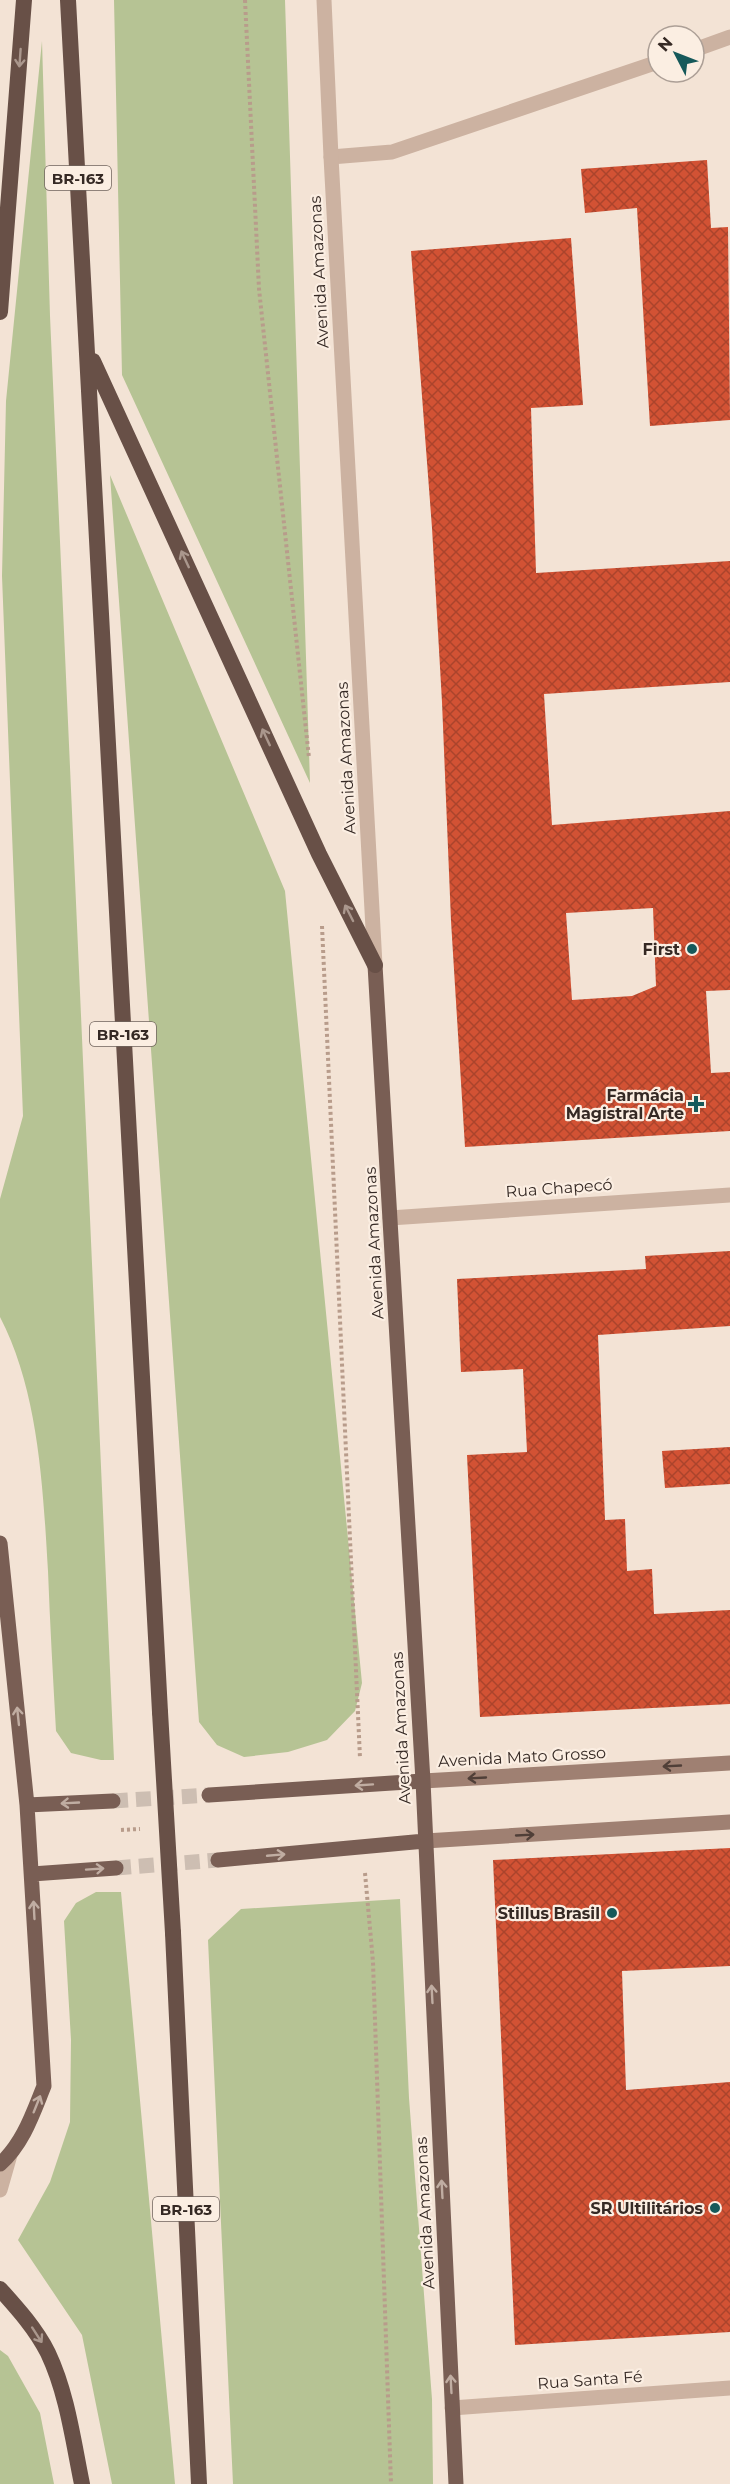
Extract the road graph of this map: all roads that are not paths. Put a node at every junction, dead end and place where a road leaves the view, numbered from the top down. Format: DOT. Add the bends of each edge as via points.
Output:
graph roads {
  1 [pos="24,0"];
  2 [pos="68,0"];
  3 [pos="324,0"];
  4 [pos="730,38"];
  5 [pos="706,46"];
  6 [pos="646,66"];
  7 [pos="331,158"];
  8 [pos="0,312"];
  9 [pos="90,355"];
  10 [pos="375,965"];
  11 [pos="730,1195"];
  12 [pos="390,1218"];
  13 [pos="0,1542"];
  14 [pos="730,1763"];
  15 [pos="423,1781"];
  16 [pos="209,1795"];
  17 [pos="113,1801"];
  18 [pos="27,1805"];
  19 [pos="730,1822"];
  20 [pos="425,1841"];
  21 [pos="218,1860"];
  22 [pos="116,1868"];
  23 [pos="32,1874"];
  24 [pos="5,2160"];
  25 [pos="0,2190"];
  26 [pos="0,2289"];
  27 [pos="730,2388"];
  28 [pos="452,2408"];
  29 [pos="82,2484"];
  30 [pos="200,2484"];
  31 [pos="456,2484"];
  1 -- 8 [label="highway, one-way"];
  2 -- 9 [label="highway, BR-163"];
  3 -- 7 [label="street, Avenida Amazonas"];
  4 -- 5 [label="street"];
  6 -- 7 [label="street" via="392,152"];
  7 -- 10 [label="street, Avenida Amazonas"];
  10 -- 9 [label="highway, one-way" via="319,854"];
  9 -- 30 [label="highway, BR-163, bridge"];
  10 -- 12 [label="main road, Avenida Amazonas"];
  11 -- 12 [label="street, Rua Chapecó"];
  12 -- 15 [label="main road, Avenida Amazonas"];
  18 -- 13 [label="main road, one-way"];
  14 -- 15 [label="main road, Avenida Mato Grosso, one-way"];
  15 -- 16 [label="main road, Avenida Mato Grosso, one-way"];
  15 -- 20 [label="main road, Avenida Amazonas"];
  17 -- 18 [label="main road, one-way"];
  18 -- 23 [label="main road"];
  20 -- 19 [label="main road, one-way"];
  21 -- 20 [label="main road, one-way"];
  28 -- 20 [label="main road, Avenida Amazonas, one-way"];
  23 -- 22 [label="main road, one-way"];
  24 -- 23 [label="main road, one-way" via="29,2123 44,2086"];
  24 -- 25 [label="street"];
  26 -- 29 [label="highway, one-way" via="48,2353 63,2392"];
  27 -- 28 [label="street, Rua Santa Fé"];
  28 -- 31 [label="main road, Avenida Amazonas"];
}
